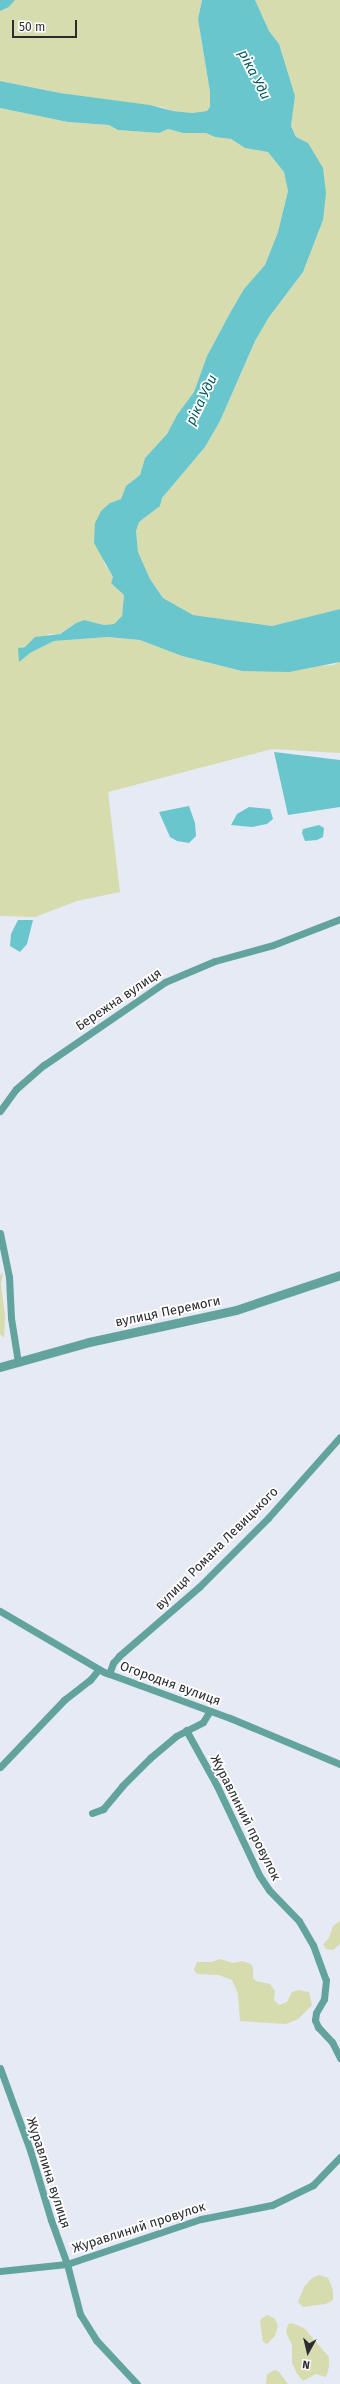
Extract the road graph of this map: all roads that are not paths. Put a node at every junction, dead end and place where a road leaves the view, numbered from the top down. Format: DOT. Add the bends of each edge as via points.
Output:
graph roads {
  1 [pos="340,919"];
  2 [pos="0,1111"];
  3 [pos="0,1233"];
  4 [pos="340,1275"];
  5 [pos="18,1362"];
  6 [pos="0,1367"];
  7 [pos="340,1438"];
  8 [pos="0,1611"];
  9 [pos="99,1669"];
  10 [pos="109,1674"];
  11 [pos="210,1711"];
  12 [pos="186,1730"];
  13 [pos="340,1764"];
  14 [pos="0,1767"];
  15 [pos="92,1813"];
  16 [pos="340,2058"];
  17 [pos="0,2068"];
  18 [pos="340,2157"];
  19 [pos="67,2264"];
  20 [pos="0,2271"];
  21 [pos="137,2384"];
  1 -- 2 [label="street, Бережна вулиця" via="273,945 215,961 165,982 44,1065 16,1089"];
  3 -- 5 [label="street" via="9,1277 11,1318"];
  4 -- 5 [label="street, вулиця Перемоги" via="236,1310 89,1342"];
  5 -- 6 [label="street, вулиця Перемоги"];
  7 -- 10 [label="street, вулиця Романа Левицького" via="268,1518 200,1587 119,1656"];
  8 -- 9 [label="street, Огородня вулиця"];
  9 -- 10 [label="street, Огородня вулиця"];
  9 -- 14 [label="street" via="90,1680 64,1700"];
  10 -- 11 [label="street, Огородня вулиця"];
  11 -- 12 [label="street" via="203,1722"];
  11 -- 13 [label="street, Огородня вулиця"];
  12 -- 15 [label="street" via="134,1774 103,1809"];
  12 -- 16 [label="street, Журавлиний провулок" via="217,1786 259,1875 269,1890 298,1921 313,1945 326,1980 324,1999 315,2020 332,2042"];
  17 -- 19 [label="street, Журавлина вулиця"];
  18 -- 19 [label="street, Журавлиний провулок" via="313,2185 272,2205 201,2219"];
  19 -- 20 [label="street, Журавлиний провулок"];
  19 -- 21 [label="street, Журавлина вулиця" via="72,2289 86,2325 110,2356"];
}
